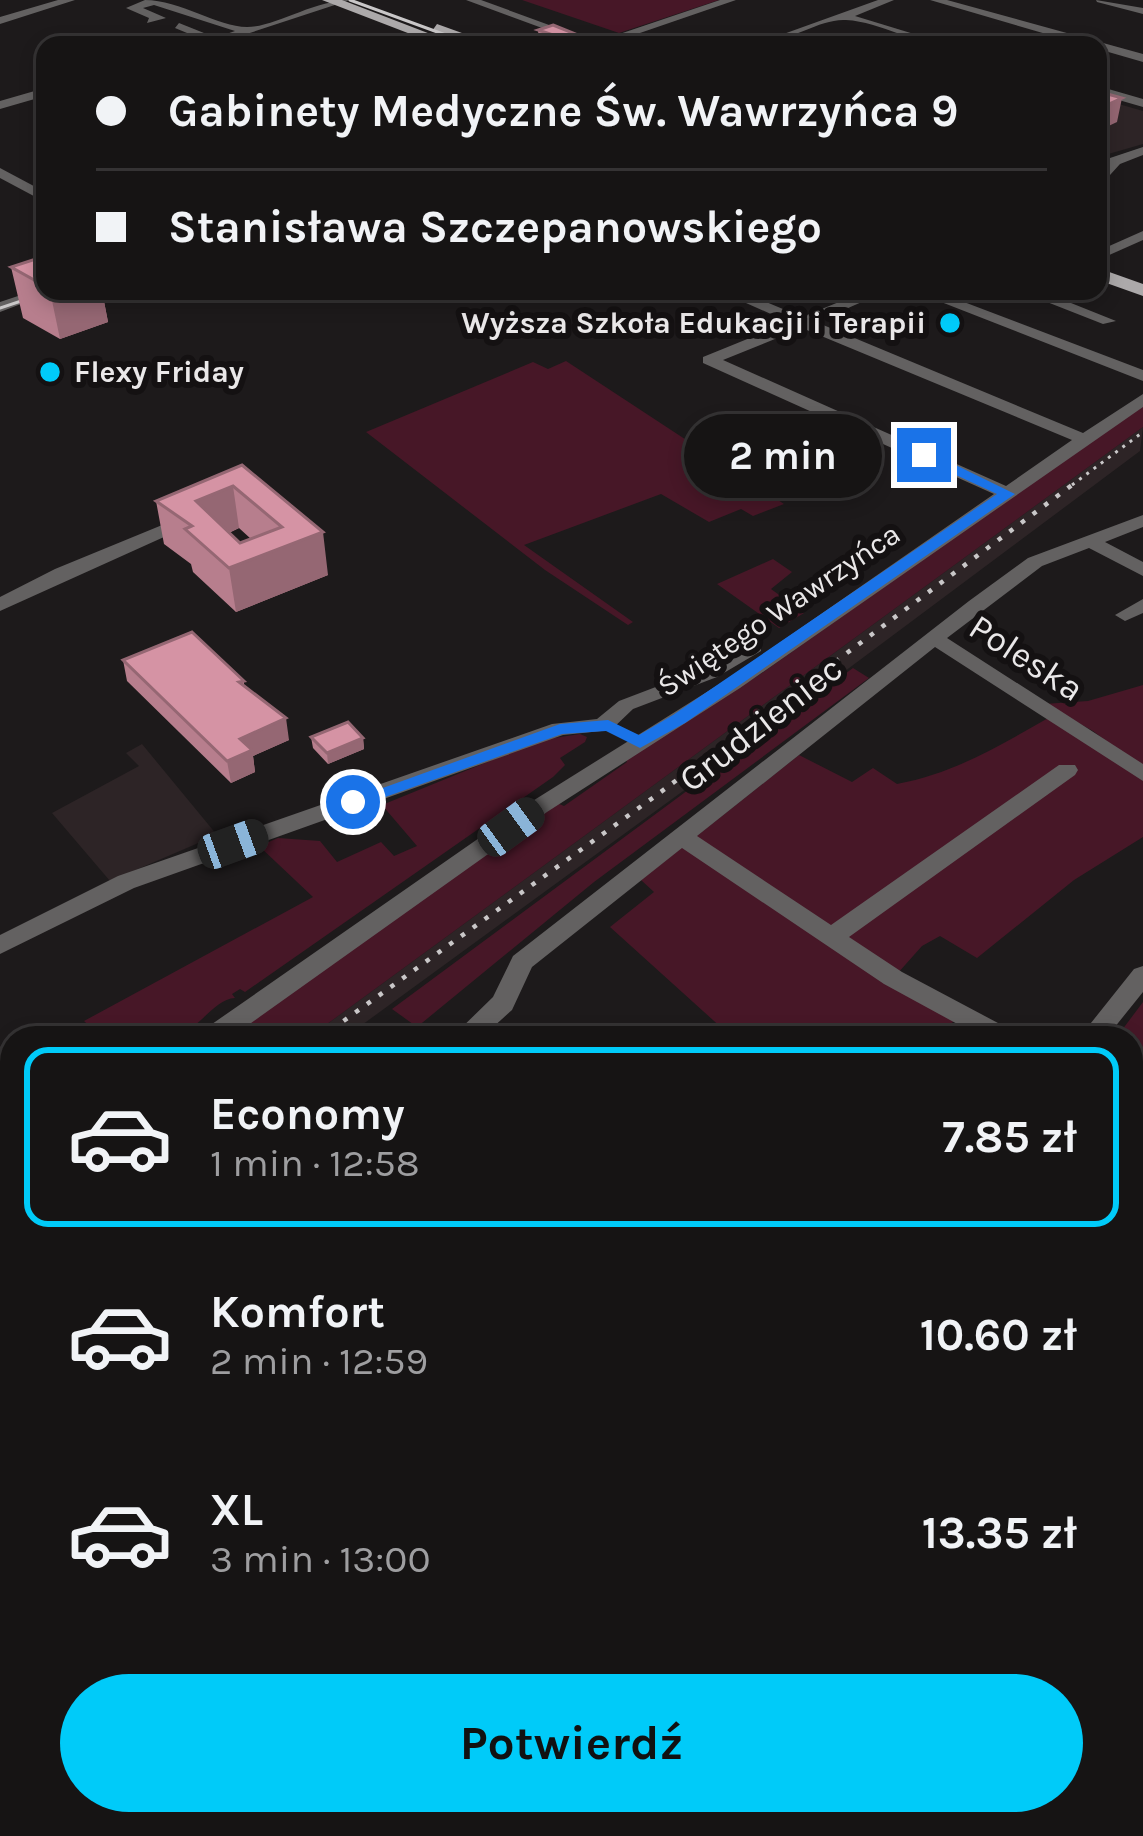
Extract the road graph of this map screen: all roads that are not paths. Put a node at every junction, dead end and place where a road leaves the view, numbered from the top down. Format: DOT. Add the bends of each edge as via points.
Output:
graph roads {
  1 [pos="70,0"];
  2 [pos="364,0"];
  3 [pos="471,0"];
  4 [pos="731,0"];
  5 [pos="934,0"];
  6 [pos="1101,0"];
  7 [pos="152,1"];
  8 [pos="337,1"];
  9 [pos="894,1"];
  10 [pos="1143,11"];
  11 [pos="848,17"];
  12 [pos="0,21"];
  13 [pos="245,31"];
  14 [pos="185,36"];
  15 [pos="229,36"];
  16 [pos="428,36"];
  17 [pos="458,36"];
  18 [pos="569,36"];
  19 [pos="621,36"];
  20 [pos="788,36"];
  21 [pos="800,36"];
  22 [pos="903,36"];
  23 [pos="1064,36"];
  24 [pos="1107,48"];
  25 [pos="1143,58"];
  26 [pos="1107,93"];
  27 [pos="36,95"];
  28 [pos="1143,103"];
  29 [pos="0,105"];
  30 [pos="1143,151"];
  31 [pos="1107,170"];
  32 [pos="0,172"];
  33 [pos="36,193"];
  34 [pos="1143,235"];
  35 [pos="1107,255"];
  36 [pos="1107,264"];
  37 [pos="1107,277"];
  38 [pos="1143,280"];
  39 [pos="1143,290"];
  40 [pos="36,296"];
  41 [pos="748,300"];
  42 [pos="856,300"];
  43 [pos="945,300"];
  44 [pos="1051,300"];
  45 [pos="0,307"];
  46 [pos="1108,321"];
  47 [pos="801,322"];
  48 [pos="1143,376"];
  49 [pos="1139,399"];
  50 [pos="1084,440"];
  51 [pos="1007,494"];
  52 [pos="218,507"];
  53 [pos="1143,520"];
  54 [pos="1090,542"];
  55 [pos="1143,570"];
  56 [pos="0,605"];
  57 [pos="934,638"];
  58 [pos="754,647"];
  59 [pos="603,725"];
  60 [pos="640,742"];
  61 [pos="1066,770"];
  62 [pos="1143,775"];
  63 [pos="679,835"];
  64 [pos="830,938"];
  65 [pos="0,945"];
  66 [pos="1143,975"];
  67 [pos="228,1026"];
  68 [pos="477,1026"];
  69 [pos="983,1026"];
  70 [pos="1102,1026"];
  1 -- 12 [label="street"];
  2 -- 17 [label="main road"];
  3 -- 18 [label="street"];
  4 -- 19 [label="street"];
  5 -- 23 [label="street"];
  6 -- 10 [label="street"];
  7 -- 13 [label="street"];
  7 -- 14 [label="street" via="126,7 198,32"];
  8 -- 13 [label="street"];
  8 -- 16 [label="main road"];
  9 -- 11 [label="street"];
  11 -- 20 [label="street"];
  11 -- 21 [label="street"];
  11 -- 22 [label="street"];
  13 -- 15 [label="street"];
  24 -- 25 [label="street"];
  26 -- 28 [label="street"];
  27 -- 29 [label="street"];
  30 -- 31 [label="street"];
  32 -- 33 [label="street"];
  34 -- 35 [label="street"];
  36 -- 38 [label="main road"];
  37 -- 39 [label="main road"];
  40 -- 45 [label="street"];
  41 -- 47 [label="street"];
  42 -- 47 [label="street"];
  43 -- 48 [label="street"];
  44 -- 46 [label="street"];
  47 -- 50 [label="street"];
  47 -- 51 [label="street" via="709,360"];
  49 -- 50 [label="street, Świętego Wawrzyńca"];
  50 -- 51 [label="street, Świętego Wawrzyńca"];
  51 -- 60 [label="street, Świętego Wawrzyńca"];
  52 -- 56 [label="street"];
  53 -- 54 [label="street, Grudzieniec"];
  54 -- 55 [label="street"];
  54 -- 57 [label="street, Grudzieniec" via="1035,562"];
  57 -- 62 [label="street, Poleska"];
  57 -- 63 [label="street, Grudzieniec"];
  58 -- 59 [label="street, Świętego Wawrzyńca" via="626,704"];
  59 -- 60 [label="street, Świętego Wawrzyńca"];
  59 -- 65 [label="street, Świętego Wawrzyńca" via="560,729 126,882"];
  60 -- 67 [label="street, Świętego Wawrzyńca"];
  61 -- 64 [label="street"];
  63 -- 64 [label="street"];
  63 -- 68 [label="street, Grudzieniec" via="522,962 503,1003"];
  64 -- 69 [label="street"];
  66 -- 70 [label="street"];
}
